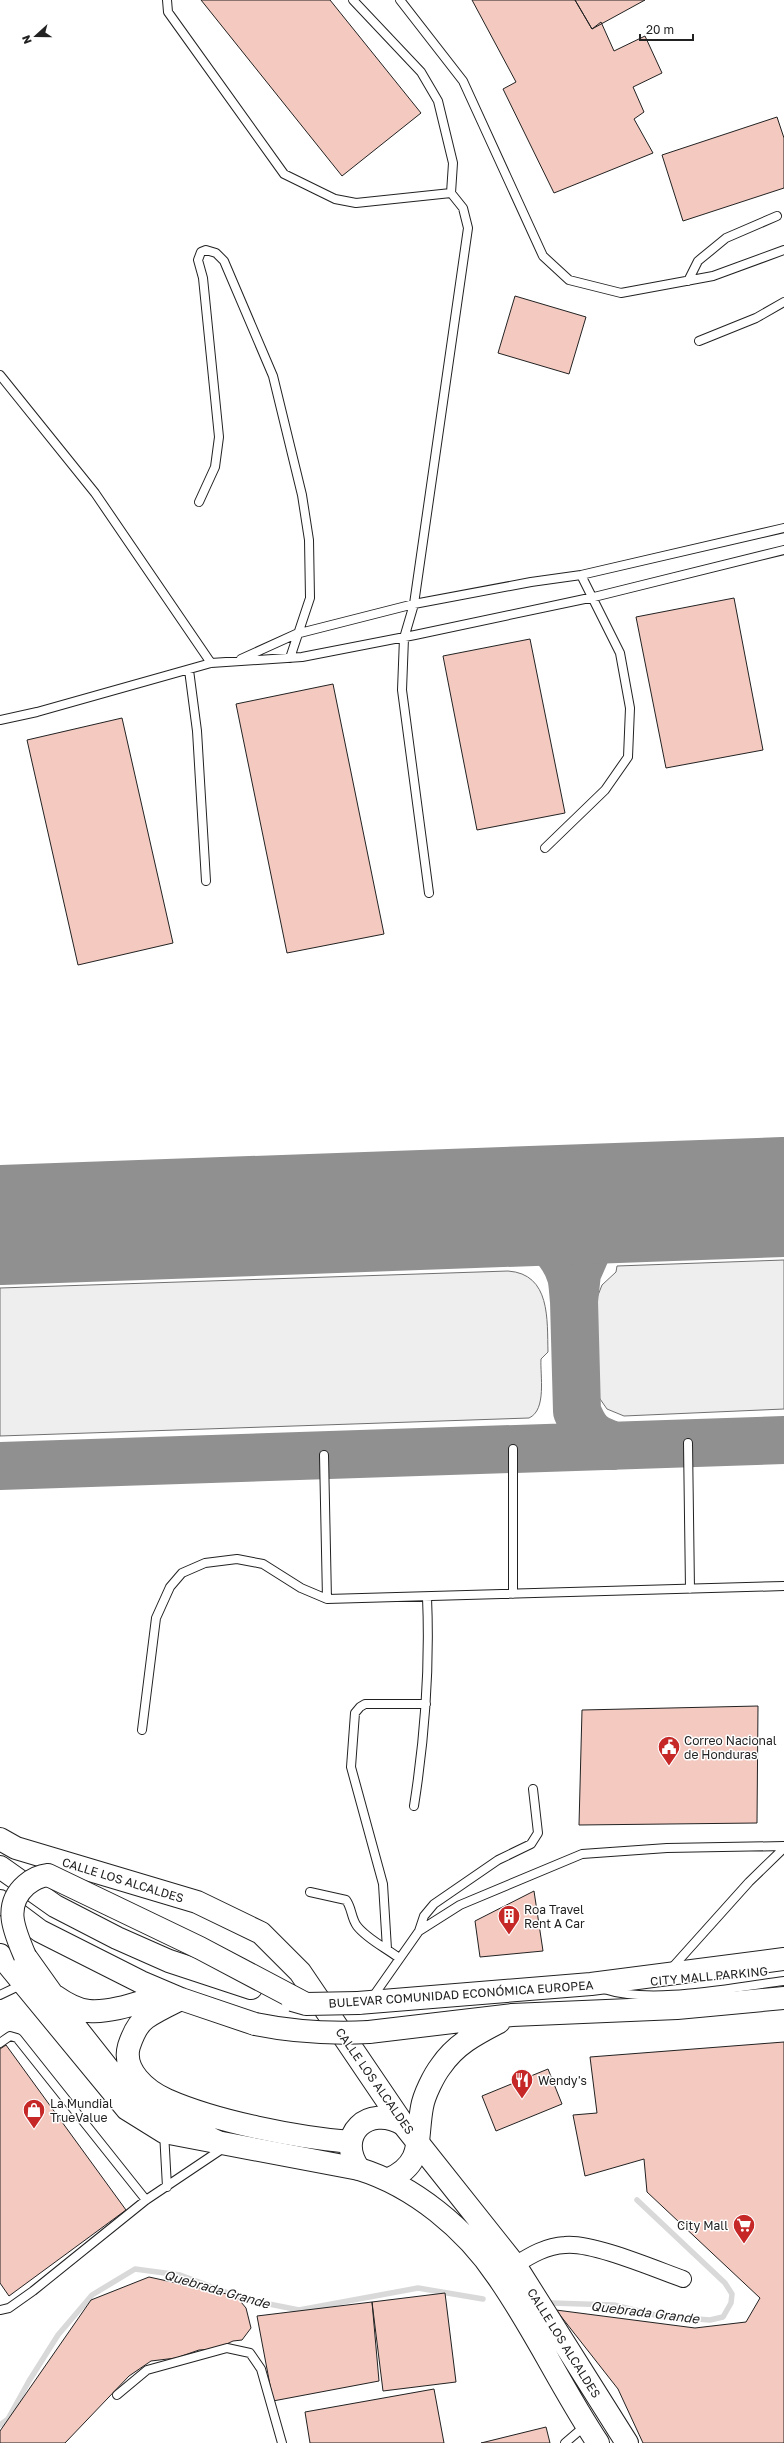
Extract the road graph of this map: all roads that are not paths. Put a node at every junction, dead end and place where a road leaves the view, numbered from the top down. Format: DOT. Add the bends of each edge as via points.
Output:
graph roads {
  1 [pos="167,0"];
  2 [pos="353,0"];
  3 [pos="400,0"];
  4 [pos="451,193"];
  5 [pos="777,216"];
  6 [pos="784,250"];
  7 [pos="688,281"];
  8 [pos="784,302"];
  9 [pos="699,341"];
  10 [pos="0,375"];
  11 [pos="199,502"];
  12 [pos="784,528"];
  13 [pos="784,550"];
  14 [pos="581,575"];
  15 [pos="594,597"];
  16 [pos="414,604"];
  17 [pos="296,634"];
  18 [pos="404,638"];
  19 [pos="290,658"];
  20 [pos="236,661"];
  21 [pos="211,663"];
  22 [pos="189,670"];
  23 [pos="0,720"];
  24 [pos="545,848"];
  25 [pos="206,881"];
  26 [pos="429,893"];
  27 [pos="688,1444"];
  28 [pos="513,1449"];
  29 [pos="324,1455"];
  30 [pos="784,1586"];
  31 [pos="690,1589"];
  32 [pos="513,1594"];
  33 [pos="427,1596"];
  34 [pos="327,1599"];
  35 [pos="426,1704"];
  36 [pos="142,1730"];
  37 [pos="533,1789"];
  38 [pos="414,1806"];
  39 [pos="0,1839"];
  40 [pos="784,1847"];
  41 [pos="0,1867"];
  42 [pos="310,1892"];
  43 [pos="0,1901"];
  44 [pos="419,1931"];
  45 [pos="387,1949"];
  46 [pos="0,1955"];
  47 [pos="400,1958"];
  48 [pos="784,1959"];
  49 [pos="665,1975"];
  50 [pos="784,1981"];
  51 [pos="23,1984"];
  52 [pos="591,1984"];
  53 [pos="0,1995"];
  54 [pos="52,1995"];
  55 [pos="174,1997"];
  56 [pos="784,1998"];
  57 [pos="364,2003"];
  58 [pos="306,2004"];
  59 [pos="512,2015"];
  60 [pos="0,2043"];
  61 [pos="248,2124"];
  62 [pos="402,2124"];
  63 [pos="164,2132"];
  64 [pos="350,2142"];
  65 [pos="418,2142"];
  66 [pos="225,2144"];
  67 [pos="359,2169"];
  68 [pos="389,2179"];
  69 [pos="167,2187"];
  70 [pos="146,2200"];
  71 [pos="515,2265"];
  72 [pos="683,2279"];
  73 [pos="0,2310"];
  74 [pos="117,2395"];
  75 [pos="587,2425"];
  76 [pos="282,2443"];
  77 [pos="565,2443"];
  78 [pos="598,2443"];
  79 [pos="627,2443"];
  1 -- 4 [label="lane" via="168,12 284,174 335,199 356,203"];
  2 -- 4 [label="lane" via="421,72 438,101 453,163"];
  3 -- 7 [label="lane" via="462,81 543,256 569,280 621,293"];
  4 -- 16 [label="lane" via="463,208 468,228"];
  5 -- 7 [label="lane" via="726,238 698,261"];
  6 -- 7 [label="lane" via="713,276"];
  8 -- 9 [label="lane" via="756,318"];
  10 -- 21 [label="lane" via="95,493"];
  11 -- 17 [label="lane" via="215,467 219,437 203,278 198,260 201,252 206,250 216,253 224,261 273,376 286,421 309,540 310,598"];
  12 -- 14 [label="lane"];
  13 -- 15 [label="lane"];
  14 -- 15 [label="lane"];
  14 -- 16 [label="lane"];
  15 -- 18 [label="lane"];
  15 -- 24 [label="lane" via="620,652 630,708 628,756 605,790"];
  16 -- 17 [label="lane"];
  16 -- 18 [label="lane"];
  17 -- 19 [label="lane"];
  17 -- 20 [label="lane"];
  18 -- 19 [label="lane"];
  18 -- 26 [label="lane" via="402,690"];
  19 -- 20 [label="lane"];
  20 -- 21 [label="lane"];
  21 -- 22 [label="lane"];
  22 -- 23 [label="lane"];
  22 -- 25 [label="lane" via="197,731"];
  27 -- 31 [label="lane"];
  28 -- 32 [label="lane"];
  29 -- 34 [label="lane"];
  30 -- 31 [label="lane"];
  31 -- 32 [label="lane"];
  32 -- 33 [label="lane"];
  33 -- 34 [label="lane"];
  33 -- 35 [label="lane" via="430,1653"];
  34 -- 36 [label="lane" via="301,1588 263,1564 237,1559 205,1563 182,1573 170,1587 156,1618"];
  35 -- 38 [label="lane"];
  35 -- 45 [label="lane" via="365,1704 355,1713 351,1767 383,1884"];
  37 -- 44 [label="lane" via="538,1833 531,1844 491,1864 434,1904 424,1916"];
  39 -- 62 [label="main road, CALLE LOS ALCALDES" via="16,1848 197,1902 261,1932 300,1972"];
  40 -- 44 [label="lane" via="666,1848 582,1854 460,1905"];
  40 -- 49 [label="lane"];
  41 -- 58 [label="main road, BULEVAR COMUNIDAD ECONÓMICA EUROPEA, bridge" via="55,1906 168,1961"];
  42 -- 45 [label="lane" via="346,1900 362,1932"];
  43 -- 55 [label="main road, BULEVAR COMUNIDAD ECONÓMICA EUROPEA" via="40,1931"];
  44 -- 47 [label="lane"];
  45 -- 47 [label="lane"];
  46 -- 51 [label="main road, CALLE LOS ALCALDES"];
  47 -- 57 [label="lane"];
  48 -- 49 [label="main road, BULEVAR COMUNIDAD ECONÓMICA EUROPEA"];
  49 -- 52 [label="main road, BULEVAR COMUNIDAD ECONÓMICA EUROPEA"];
  50 -- 52 [label="lane, CITY MALL PARKING" via="670,1994 621,1994"];
  51 -- 53 [label="lane"];
  51 -- 63 [label="main road, CALLE LOS ALCALDES" via="127,2109"];
  52 -- 57 [label="main road, BULEVAR COMUNIDAD ECONÓMICA EUROPEA"];
  54 -- 55 [label="main road" via="70,2006 89,2011"];
  54 -- 58 [label="main road, bridge" via="25,1956 12,1918 12,1906 22,1889 39,1876 48,1875 200,1948"];
  54 -- 66 [label="main road" via="118,2081 158,2112"];
  55 -- 59 [label="main road, BULEVAR COMUNIDAD ECONÓMICA EUROPEA, bridge" via="255,2024 292,2032 323,2034 369,2032"];
  55 -- 61 [label="main road" via="145,2018 138,2028 127,2055 129,2068 145,2086 166,2100"];
  56 -- 59 [label="main road, BULEVAR COMUNIDAD ECONÓMICA EUROPEA" via="677,2008"];
  57 -- 58 [label="main road, BULEVAR COMUNIDAD ECONÓMICA EUROPEA, bridge"];
  59 -- 65 [label="main road" via="465,2039 440,2066 422,2106"];
  60 -- 70 [label="lane" via="10,2036 17,2038"];
  61 -- 64 [label="main road" via="322,2140"];
  61 -- 66 [label="lane"];
  62 -- 64 [label="main road" via="387,2117 371,2119 357,2128"];
  62 -- 65 [label="main road, CALLE LOS ALCALDES"];
  63 -- 66 [label="main road, CALLE LOS ALCALDES"];
  63 -- 69 [label="lane"];
  64 -- 67 [label="main road" via="352,2157"];
  65 -- 68 [label="main road" via="416,2155 410,2166 401,2174"];
  65 -- 71 [label="main road, CALLE LOS ALCALDES"];
  66 -- 67 [label="main road, CALLE LOS ALCALDES"];
  66 -- 69 [label="lane"];
  67 -- 68 [label="main road, CALLE LOS ALCALDES"];
  68 -- 75 [label="main road, CALLE LOS ALCALDES" via="413,2194 466,2238 498,2276"];
  69 -- 70 [label="lane"];
  70 -- 73 [label="lane" via="33,2291 9,2308"];
  71 -- 72 [label="street" via="535,2252 566,2244 598,2250"];
  71 -- 79 [label="main road, CALLE LOS ALCALDES"];
  74 -- 76 [label="lane" via="147,2370 227,2348 250,2353 261,2369"];
  75 -- 77 [label="lane"];
  75 -- 78 [label="main road, CALLE LOS ALCALDES"];
}
